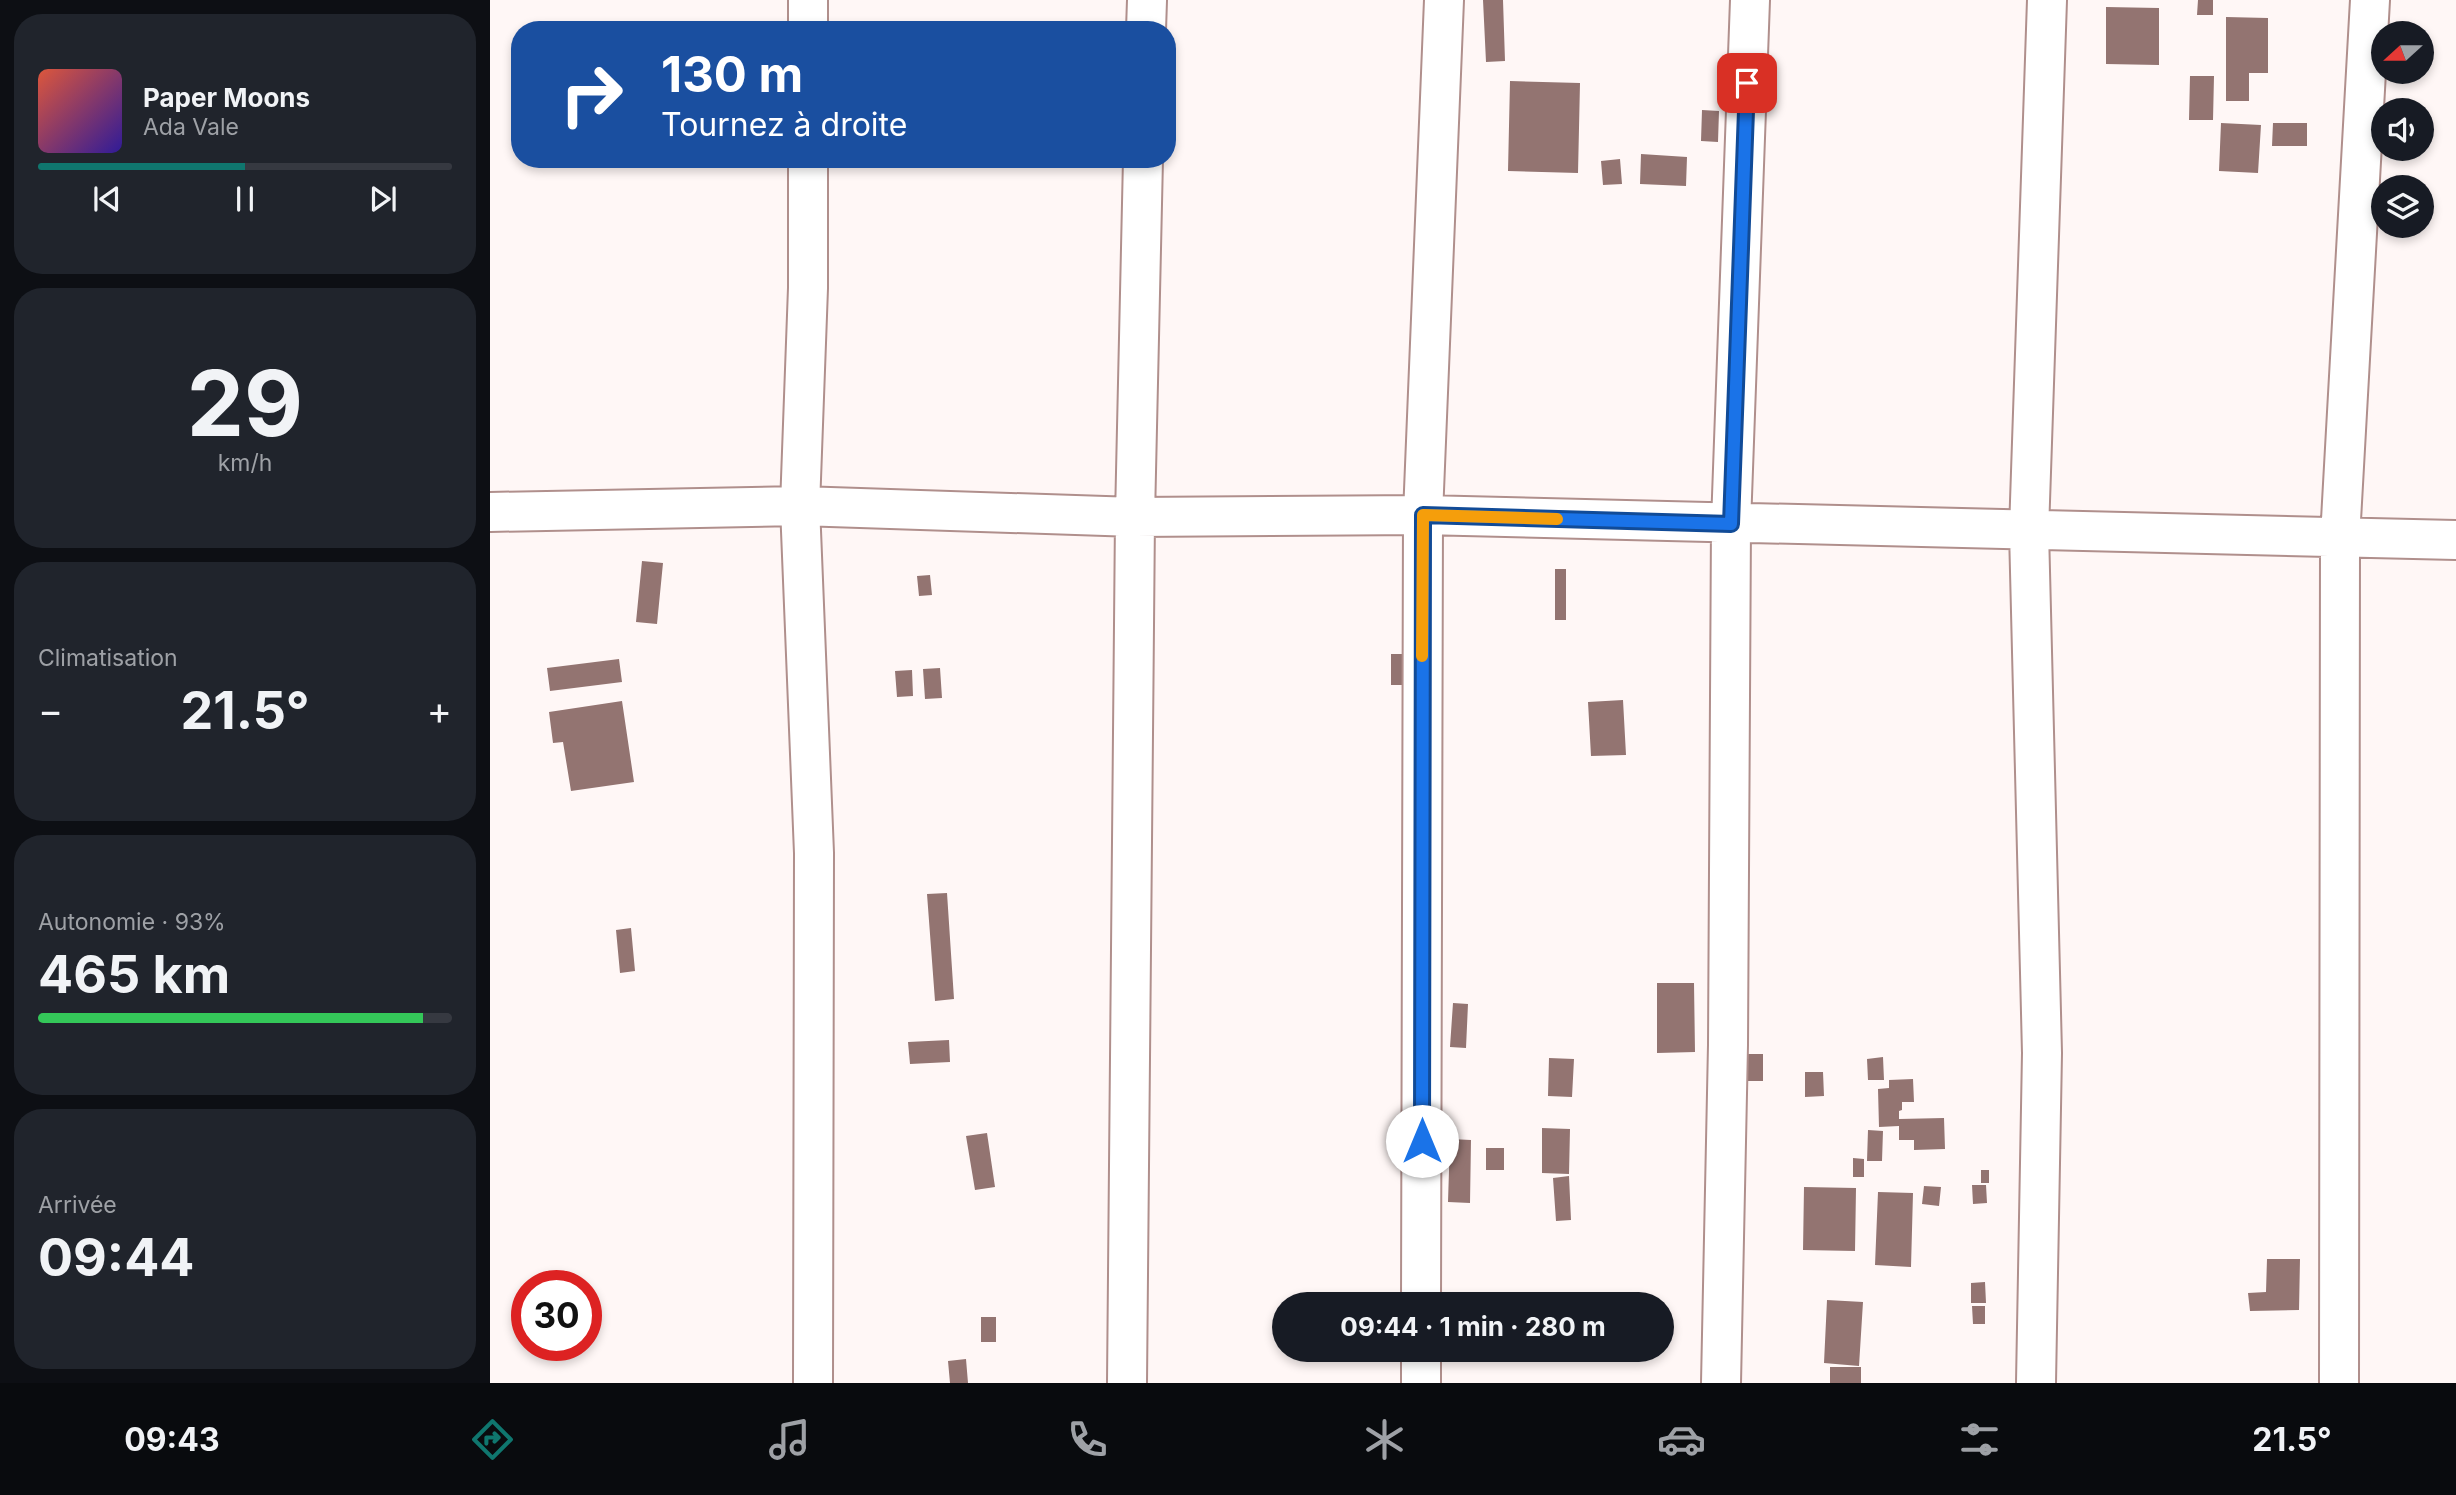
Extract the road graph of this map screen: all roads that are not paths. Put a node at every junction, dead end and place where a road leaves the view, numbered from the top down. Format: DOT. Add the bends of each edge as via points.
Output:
graph roads {
  1 [pos="808,0"];
  2 [pos="1147,0"];
  3 [pos="1444,0"];
  4 [pos="1749,0"];
  5 [pos="2048,0"];
  6 [pos="2370,0"];
  7 [pos="808,21"];
  8 [pos="1146,21"];
  9 [pos="808,168"];
  10 [pos="1143,168"];
  11 [pos="800,506"];
  12 [pos="490,512"];
  13 [pos="1423,515"];
  14 [pos="1135,517"];
  15 [pos="1731,524"];
  16 [pos="2029,531"];
  17 [pos="2340,538"];
  18 [pos="2456,540"];
  19 [pos="1421,1292"];
  20 [pos="1421,1362"];
  21 [pos="813,1383"];
  22 [pos="1127,1383"];
  23 [pos="1421,1383"];
  24 [pos="1721,1383"];
  25 [pos="2036,1383"];
  26 [pos="2339,1383"];
  1 -- 7 [label="street"];
  2 -- 8 [label="street"];
  3 -- 13 [label="street"];
  4 -- 15 [label="street"];
  5 -- 16 [label="street"];
  6 -- 17 [label="street"];
  9 -- 11 [label="street"];
  10 -- 14 [label="street"];
  11 -- 12 [label="street"];
  11 -- 14 [label="street"];
  11 -- 21 [label="street" via="814,853"];
  13 -- 14 [label="street"];
  13 -- 15 [label="street"];
  13 -- 19 [label="street"];
  14 -- 22 [label="street"];
  15 -- 16 [label="street"];
  15 -- 24 [label="street"];
  16 -- 17 [label="street"];
  16 -- 25 [label="street" via="2042,1053"];
  17 -- 18 [label="street"];
  17 -- 26 [label="street"];
  20 -- 23 [label="street"];
}
